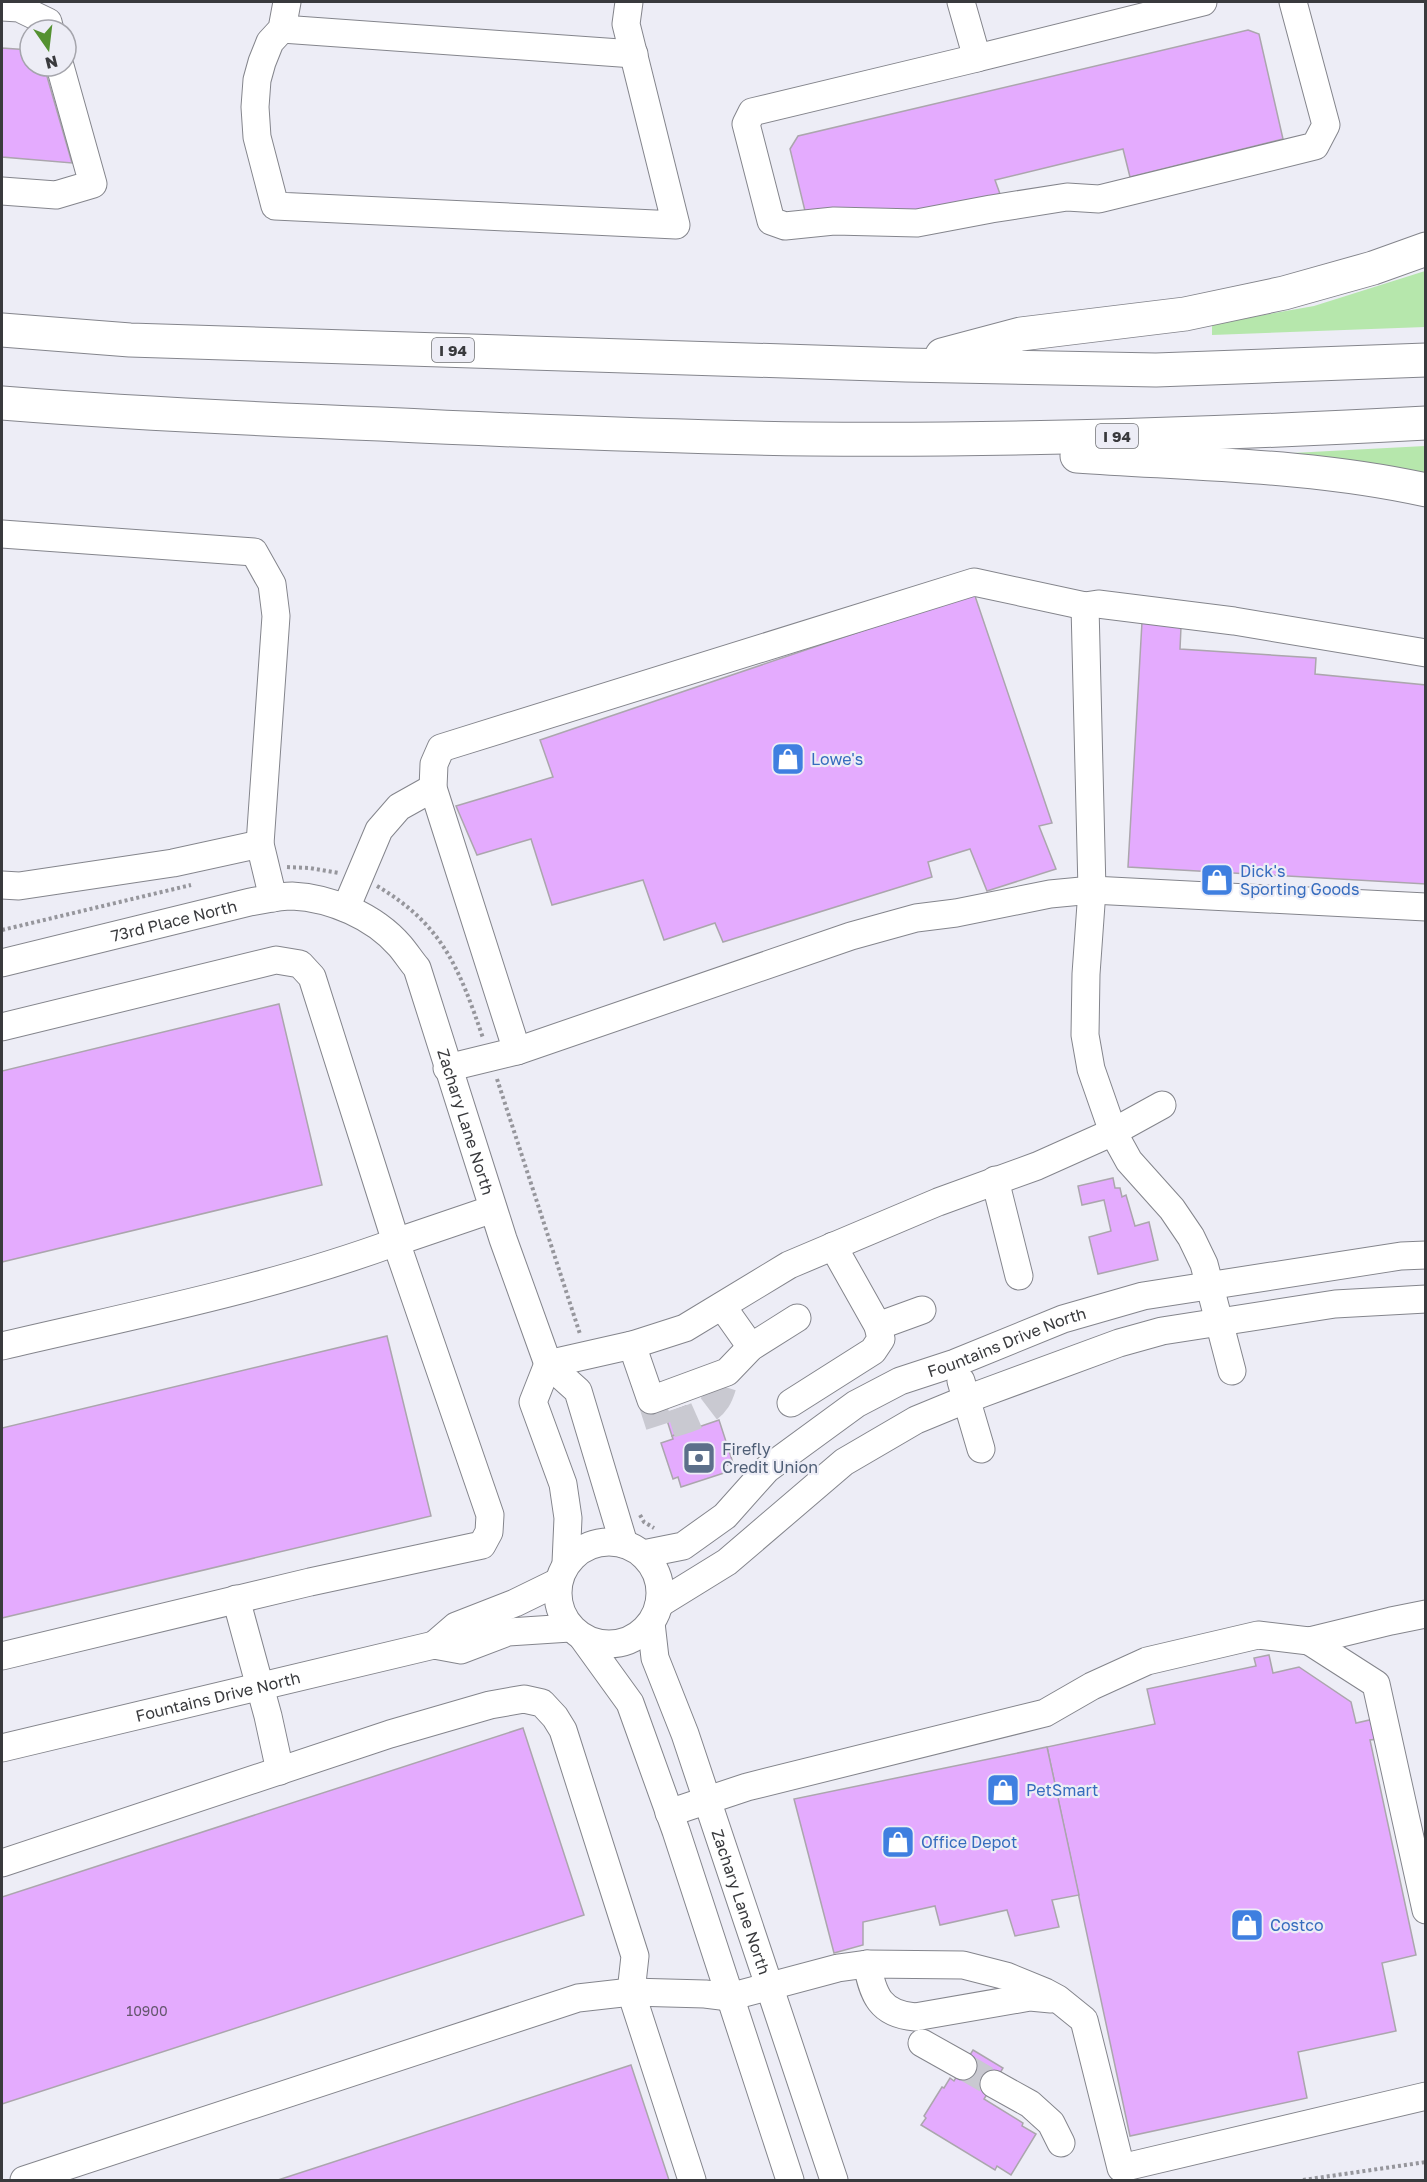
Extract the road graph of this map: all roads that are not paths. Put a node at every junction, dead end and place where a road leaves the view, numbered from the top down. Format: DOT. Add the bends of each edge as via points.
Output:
graph roads {
  1 [pos="287,2"];
  2 [pos="629,2"];
  3 [pos="961,2"];
  4 [pos="1203,2"];
  5 [pos="1293,2"];
  6 [pos="2,7"];
  7 [pos="40,18"];
  8 [pos="282,29"];
  9 [pos="633,54"];
  10 [pos="977,58"];
  11 [pos="63,78"];
  12 [pos="2,191"];
  13 [pos="1425,249"];
  14 [pos="2,330"];
  15 [pos="1425,360"];
  16 [pos="906,365"];
  17 [pos="2,403"];
  18 [pos="1425,423"];
  19 [pos="808,439"];
  20 [pos="1425,490"];
  21 [pos="2,534"];
  22 [pos="1084,606"];
  23 [pos="1425,653"];
  24 [pos="433,788"];
  25 [pos="263,856"];
  26 [pos="2,885"];
  27 [pos="1092,890"];
  28 [pos="273,898"];
  29 [pos="1425,907"];
  30 [pos="346,908"];
  31 [pos="2,963"];
  32 [pos="2,1027"];
  33 [pos="517,1051"];
  34 [pos="447,1068"];
  35 [pos="1162,1106"];
  36 [pos="1113,1131"];
  37 [pos="995,1180"];
  38 [pos="493,1209"];
  39 [pos="396,1242"];
  40 [pos="833,1246"];
  41 [pos="1425,1255"];
  42 [pos="1019,1276"];
  43 [pos="1211,1286"];
  44 [pos="1425,1299"];
  45 [pos="722,1306"];
  46 [pos="921,1310"];
  47 [pos="797,1318"];
  48 [pos="1220,1321"];
  49 [pos="878,1326"];
  50 [pos="2,1346"];
  51 [pos="633,1346"];
  52 [pos="751,1347"];
  53 [pos="955,1363"];
  54 [pos="548,1364"];
  55 [pos="1232,1371"];
  56 [pos="967,1399"];
  57 [pos="791,1403"];
  58 [pos="981,1449"];
  59 [pos="633,1549"];
  60 [pos="562,1573"];
  61 [pos="236,1599"];
  62 [pos="655,1613"];
  63 [pos="1425,1614"];
  64 [pos="577,1633"];
  65 [pos="1309,1641"];
  66 [pos="434,1646"];
  67 [pos="2,1656"];
  68 [pos="260,1687"];
  69 [pos="2,1748"];
  70 [pos="280,1771"];
  71 [pos="707,1801"];
  72 [pos="669,1813"];
  73 [pos="2,1863"];
  74 [pos="1425,1910"];
  75 [pos="867,1964"];
  76 [pos="769,1987"];
  77 [pos="631,1992"];
  78 [pos="729,1997"];
  79 [pos="1058,1999"];
  80 [pos="922,2043"];
  81 [pos="963,2066"];
  82 [pos="994,2084"];
  83 [pos="1425,2096"];
  84 [pos="1061,2143"];
  85 [pos="24,2181"];
  86 [pos="692,2181"];
  87 [pos="790,2181"];
  88 [pos="834,2181"];
  1 -- 8 [label="street"];
  2 -- 9 [label="street" via="626,24"];
  3 -- 10 [label="street"];
  4 -- 10 [label="street"];
  5 -- 10 [label="street" via="1326,125 1315,146 1099,199 1067,197 917,223 834,221 785,226 771,221 746,124 752,112"];
  6 -- 7 [label="street" via="19,8"];
  8 -- 9 [label="street"];
  8 -- 9 [label="street" via="270,42 262,62 255,107 257,137 275,206 676,225"];
  11 -- 12 [label="street" via="93,184 56,195"];
  13 -- 16 [label="highway" via="1284,293 1185,314 1020,334"];
  14 -- 16 [label="highway, I 94" via="130,340"];
  15 -- 16 [label="highway, I 94" via="1156,370"];
  17 -- 19 [label="highway, I 94" via="127,413 474,429"];
  18 -- 19 [label="highway, I 94" via="1027,439"];
  19 -- 20 [label="highway" via="1264,469"];
  21 -- 25 [label="street" via="254,552 272,584 276,616"];
  22 -- 23 [label="street" via="1098,604 1234,621"];
  22 -- 24 [label="street" via="974,582 441,748 434,764"];
  22 -- 27 [label="street"];
  24 -- 30 [label="street" via="399,807 379,830"];
  24 -- 33 [label="street"];
  25 -- 26 [label="street"];
  25 -- 28 [label="street"];
  27 -- 29 [label="street"];
  27 -- 33 [label="street" via="916,918 852,936"];
  27 -- 36 [label="street" via="1085,1035 1091,1069"];
  28 -- 30 [label="street, 73rd Place North" via="291,896"];
  28 -- 31 [label="street, 73rd Place North"];
  30 -- 34 [label="street, Zachary Lane North" via="378,926 400,945 417,968"];
  32 -- 39 [label="street" via="276,960 300,964 312,977"];
  33 -- 34 [label="street"];
  34 -- 38 [label="street, Zachary Lane North"];
  35 -- 36 [label="street"];
  36 -- 37 [label="street" via="1037,1166"];
  36 -- 43 [label="street" via="1129,1161 1191,1237"];
  37 -- 40 [label="street"];
  37 -- 42 [label="street"];
  38 -- 39 [label="street"];
  38 -- 54 [label="street, Zachary Lane North"];
  39 -- 50 [label="street" via="338,1263 233,1292"];
  39 -- 61 [label="street" via="490,1515 489,1533 482,1545"];
  40 -- 45 [label="street" via="789,1265"];
  40 -- 49 [label="street"];
  41 -- 43 [label="street, Fountains Drive North"];
  43 -- 48 [label="street"];
  43 -- 53 [label="street, Fountains Drive North" via="1143,1296 1063,1319"];
  44 -- 48 [label="street" via="1335,1304"];
  45 -- 51 [label="street" via="685,1328"];
  45 -- 52 [label="street"];
  46 -- 49 [label="street"];
  47 -- 52 [label="street"];
  48 -- 55 [label="street"];
  48 -- 56 [label="street" via="1119,1342"];
  49 -- 57 [label="street" via="881,1340 873,1352"];
  51 -- 52 [label="street" via="651,1400 727,1372"];
  51 -- 54 [label="street"];
  53 -- 56 [label="street"];
  53 -- 59 [label="street, Fountains Drive North" via="900,1382 856,1404 767,1469 725,1516 683,1546"];
  54 -- 59 [label="street, Zachary Lane North" via="578,1391"];
  54 -- 60 [label="street" via="533,1402 563,1484 568,1518"];
  56 -- 58 [label="street"];
  56 -- 62 [label="street" via="916,1420 844,1462 727,1562"];
  59 -- 60 [label="street" via="608,1541 592,1544 577,1551"];
  59 -- 62 [label="street" via="652,1564 658,1577 660,1590"];
  60 -- 64 [label="street" via="557,1598 561,1614"];
  60 -- 66 [label="street, Fountains Drive North" via="515,1603 456,1626"];
  61 -- 67 [label="street"];
  61 -- 68 [label="street"];
  62 -- 64 [label="street" via="640,1634 627,1641 605,1644"];
  62 -- 71 [label="street, Zachary Lane North" via="655,1658 686,1734"];
  63 -- 65 [label="street"];
  64 -- 66 [label="street, Fountains Drive North" via="508,1632 461,1650"];
  64 -- 72 [label="street" via="630,1702"];
  65 -- 71 [label="street" via="1258,1635 1147,1661 1045,1713 747,1787"];
  65 -- 74 [label="street" via="1376,1684"];
  66 -- 68 [label="street, Fountains Drive North"];
  68 -- 69 [label="street, Fountains Drive North"];
  68 -- 70 [label="street"];
  70 -- 73 [label="street"];
  70 -- 77 [label="street" via="490,1705 524,1699 542,1703 563,1730 635,1956"];
  71 -- 72 [label="street"];
  71 -- 76 [label="street, Zachary Lane North"];
  72 -- 78 [label="street"];
  75 -- 76 [label="street"];
  75 -- 79 [label="street" via="963,1965 1006,1976"];
  75 -- 79 [label="street" via="872,1990 884,2006 898,2015 915,2017 1030,1997"];
  76 -- 78 [label="street"];
  76 -- 88 [label="street, Zachary Lane North"];
  77 -- 78 [label="street"];
  77 -- 85 [label="street" via="578,1998"];
  77 -- 86 [label="street"];
  78 -- 87 [label="street"];
  79 -- 83 [label="street" via="1084,2020 1121,2168"];
  80 -- 81 [label="street"];
  82 -- 84 [label="street" via="1030,2104 1051,2122"];
}
